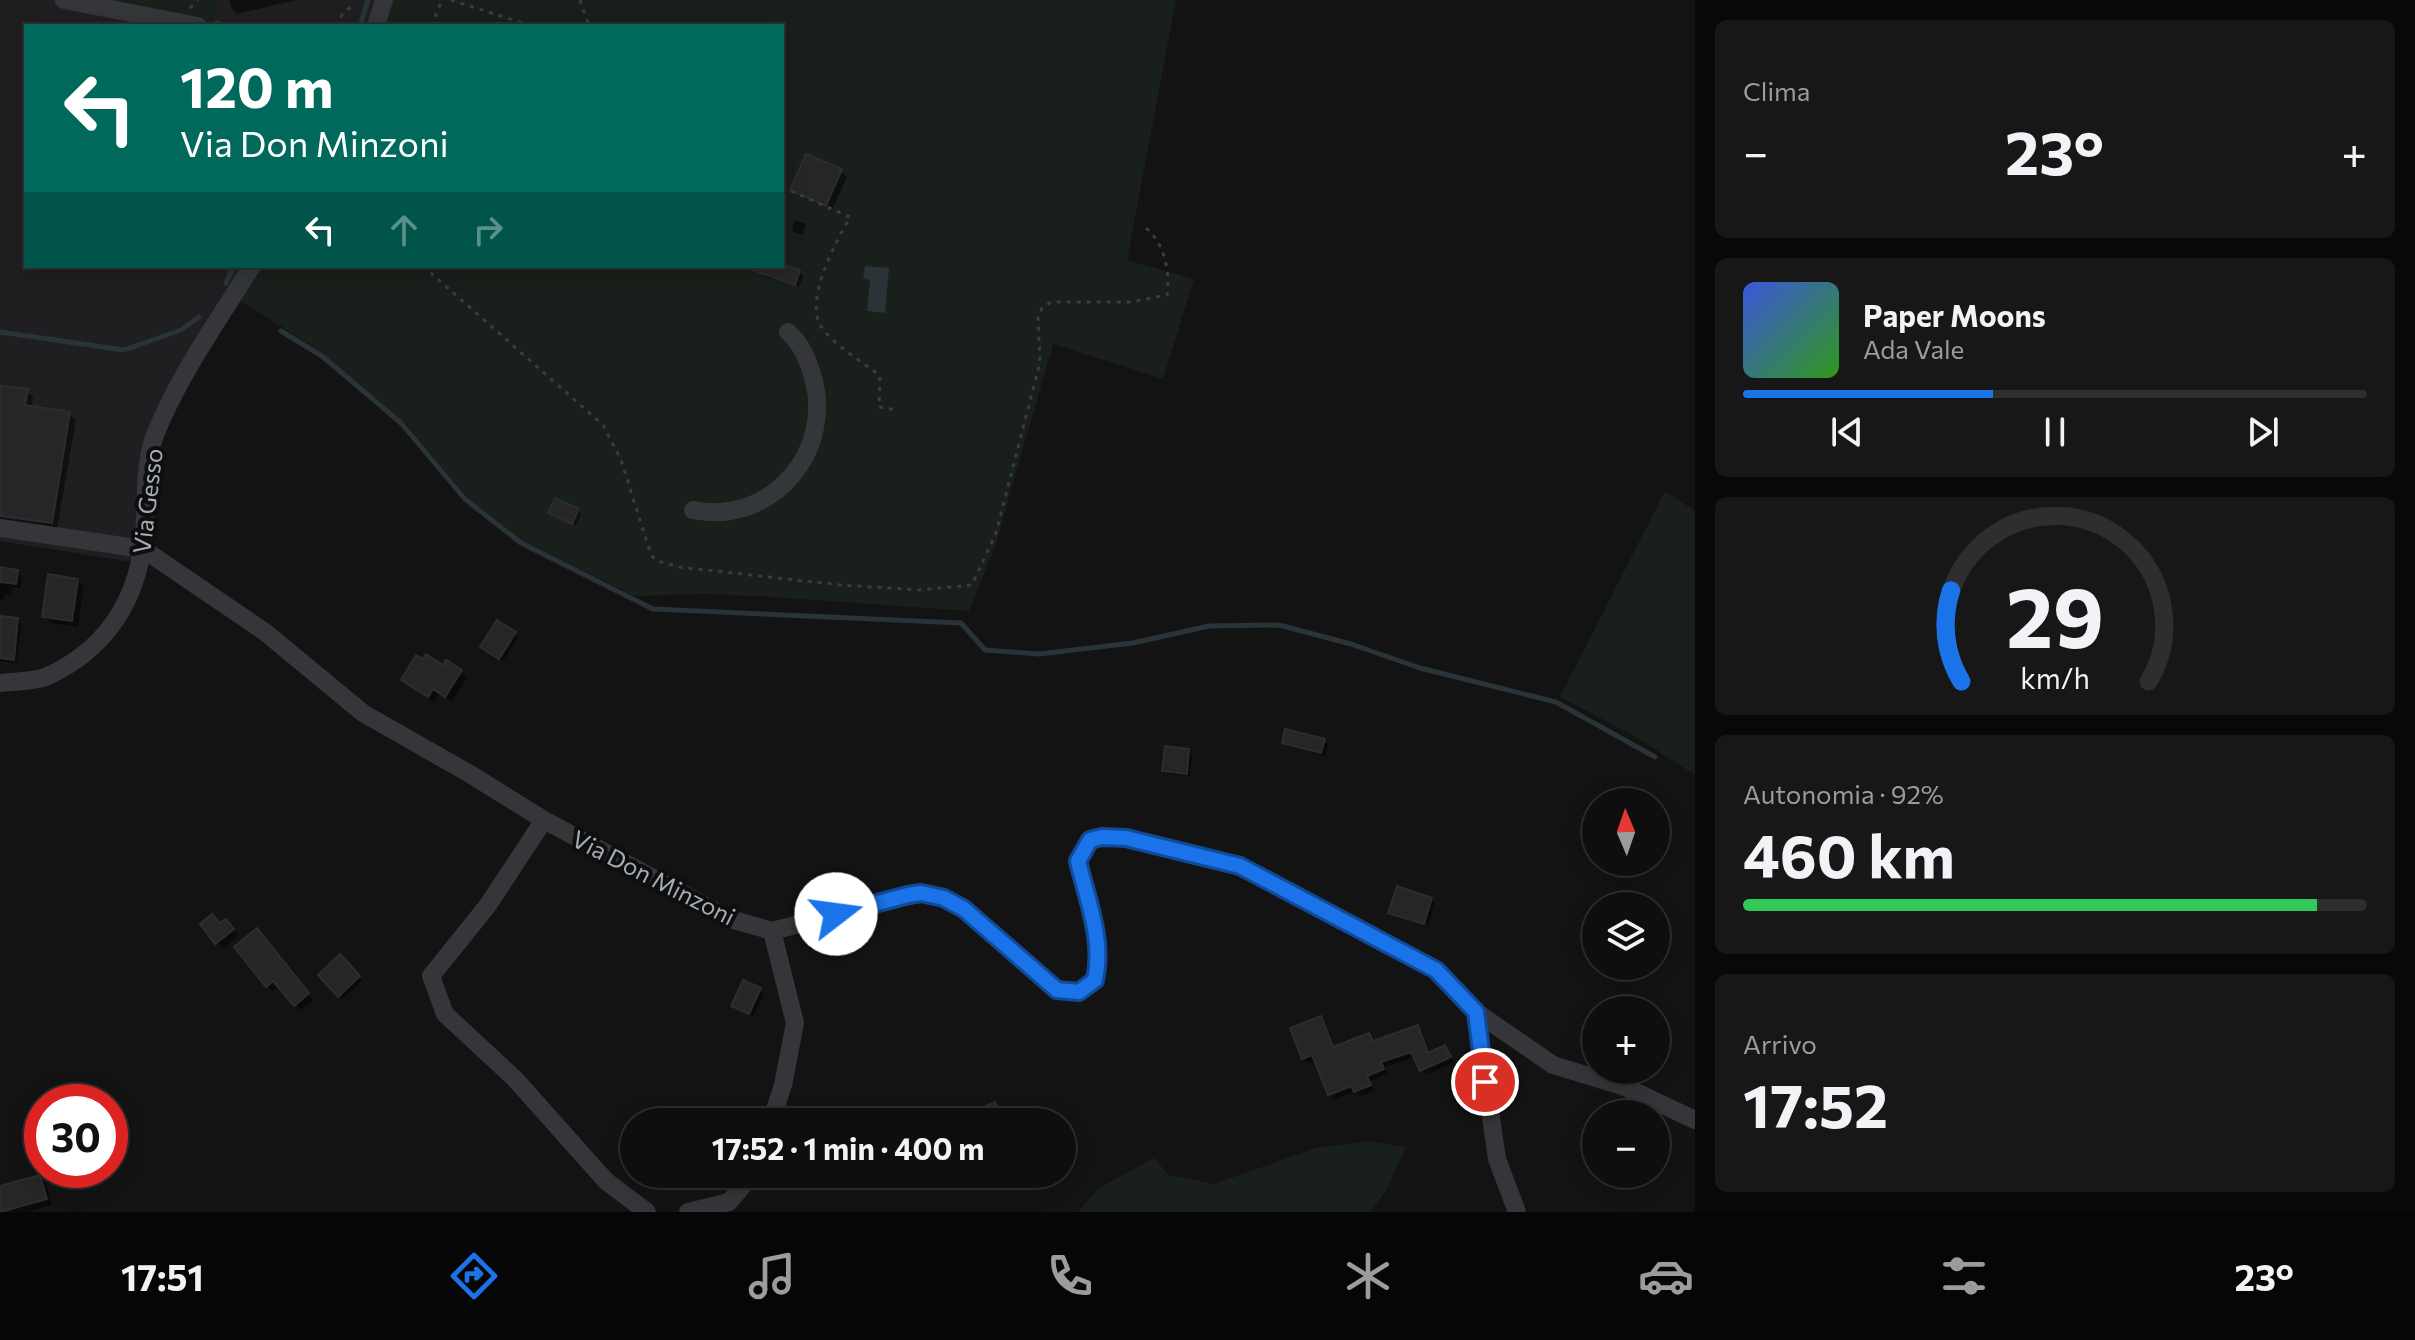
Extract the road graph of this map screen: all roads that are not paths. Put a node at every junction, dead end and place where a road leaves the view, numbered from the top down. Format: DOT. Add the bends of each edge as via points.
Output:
graph roads {
  1 [pos="64,0"];
  2 [pos="384,0"];
  3 [pos="194,19"];
  4 [pos="377,24"];
  5 [pos="251,268"];
  6 [pos="788,332"];
  7 [pos="693,510"];
  8 [pos="0,528"];
  9 [pos="143,549"];
  10 [pos="0,683"];
  11 [pos="544,820"];
  12 [pos="772,931"];
  13 [pos="1476,1012"];
  14 [pos="776,1108"];
  15 [pos="1695,1120"];
  16 [pos="741,1188"];
  17 [pos="647,1212"];
  18 [pos="688,1212"];
  19 [pos="1517,1212"];
  1 -- 3 [label="street"];
  2 -- 4 [label="street"];
  5 -- 9 [label="street, Via Gesso" via="174,391 154,438 146,471"];
  6 -- 7 [label="street" via="797,340 815,385 817,417 810,449 778,490 764,498 727,512"];
  8 -- 9 [label="street"];
  9 -- 10 [label="street, Via Gesso" via="120,617 89,650 46,677"];
  9 -- 11 [label="street, Via Don Minzoni" via="265,632 363,713"];
  11 -- 12 [label="street, Via Don Minzoni" via="730,919"];
  11 -- 17 [label="street" via="488,905 431,976 445,1014 515,1079 606,1181"];
  12 -- 13 [label="street" via="921,893 964,909 1057,990 1079,992 1095,980 1099,961 1078,861 1090,840 1126,838 1240,866 1436,970"];
  12 -- 14 [label="street" via="795,1023"];
  13 -- 15 [label="street" via="1553,1065 1625,1087"];
  13 -- 19 [label="street" via="1497,1159"];
  16 -- 18 [label="street" via="729,1202"];
}
